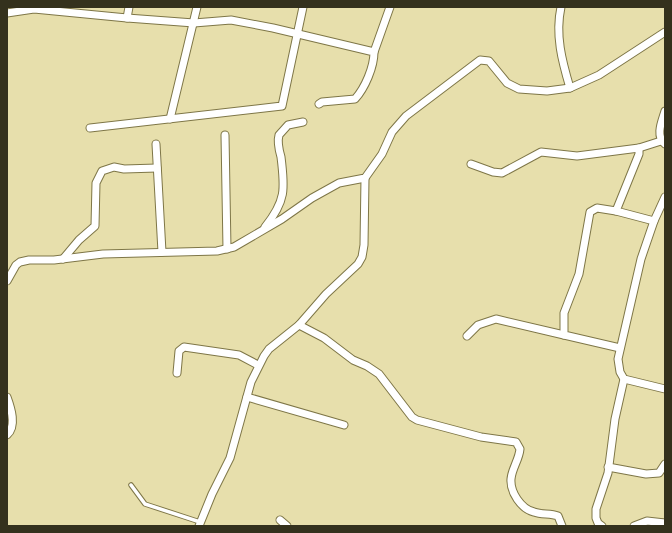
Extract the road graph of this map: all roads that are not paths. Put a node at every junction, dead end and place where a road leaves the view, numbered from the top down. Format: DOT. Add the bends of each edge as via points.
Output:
graph roads {
  1 [pos="129,7"];
  2 [pos="197,7"];
  3 [pos="303,7"];
  4 [pos="390,7"];
  5 [pos="561,7"];
  6 [pos="61,9"];
  7 [pos="7,13"];
  8 [pos="127,18"];
  9 [pos="194,23"];
  10 [pos="665,32"];
  11 [pos="298,34"];
  12 [pos="374,52"];
  13 [pos="570,88"];
  14 [pos="319,104"];
  15 [pos="665,111"];
  16 [pos="170,119"];
  17 [pos="303,122"];
  18 [pos="90,128"];
  19 [pos="225,135"];
  20 [pos="663,142"];
  21 [pos="156,144"];
  22 [pos="639,148"];
  23 [pos="471,164"];
  24 [pos="157,168"];
  25 [pos="365,178"];
  26 [pos="665,197"];
  27 [pos="616,211"];
  28 [pos="654,220"];
  29 [pos="262,230"];
  30 [pos="227,249"];
  31 [pos="162,252"];
  32 [pos="63,259"];
  33 [pos="7,281"];
  34 [pos="299,325"];
  35 [pos="564,335"];
  36 [pos="467,336"];
  37 [pos="620,348"];
  38 [pos="258,365"];
  39 [pos="177,373"];
  40 [pos="624,379"];
  41 [pos="665,389"];
  42 [pos="7,397"];
  43 [pos="247,397"];
  44 [pos="344,425"];
  45 [pos="7,435"];
  46 [pos="665,464"];
  47 [pos="608,467"];
  48 [pos="131,485"];
  49 [pos="280,520"];
  50 [pos="665,523"];
  51 [pos="199,524"];
  52 [pos="599,525"];
  53 [pos="287,526"];
  54 [pos="562,526"];
  55 [pos="634,526"];
  1 -- 8 [label="street"];
  2 -- 9 [label="street"];
  3 -- 11 [label="street"];
  4 -- 12 [label="street"];
  5 -- 13 [label="street" via="558,33 560,52"];
  6 -- 7 [label="street"];
  6 -- 8 [label="street"];
  8 -- 9 [label="street"];
  9 -- 11 [label="street" via="231,20"];
  9 -- 16 [label="street"];
  10 -- 13 [label="street" via="599,75"];
  11 -- 12 [label="street"];
  11 -- 16 [label="street" via="282,106"];
  12 -- 14 [label="street" via="361,92 355,99"];
  13 -- 25 [label="street" via="547,91 519,89 507,83 489,61 480,60 406,116 392,132 382,154"];
  15 -- 20 [label="street" via="659,135"];
  16 -- 18 [label="street"];
  17 -- 29 [label="street" via="288,125 279,135 283,198"];
  19 -- 30 [label="street"];
  20 -- 22 [label="street"];
  21 -- 24 [label="street"];
  22 -- 23 [label="street" via="573,156 541,152 502,173"];
  22 -- 27 [label="street" via="639,154"];
  24 -- 31 [label="street"];
  24 -- 32 [label="street" via="114,167 102,171 96,183 95,226"];
  25 -- 29 [label="street" via="339,183"];
  25 -- 34 [label="street" via="362,257"];
  26 -- 28 [label="street"];
  27 -- 28 [label="street"];
  27 -- 35 [label="street" via="597,208 590,212 579,274 564,313"];
  28 -- 37 [label="street" via="641,259"];
  29 -- 30 [label="street"];
  30 -- 31 [label="street"];
  31 -- 32 [label="street" via="103,254"];
  32 -- 33 [label="street" via="20,262 12,270"];
  34 -- 38 [label="street" via="268,349"];
  34 -- 54 [label="street" via="379,374 417,420 475,435 516,442 520,449 511,480 518,500 533,512 558,516"];
  35 -- 36 [label="street" via="496,319 478,326"];
  35 -- 37 [label="street"];
  37 -- 40 [label="street" via="618,364"];
  38 -- 39 [label="street" via="239,355 184,347 178,351"];
  38 -- 43 [label="street"];
  40 -- 41 [label="street"];
  40 -- 47 [label="street" via="614,419"];
  42 -- 45 [label="street" via="14,414 10,433"];
  43 -- 44 [label="street"];
  43 -- 51 [label="street" via="230,458"];
  46 -- 47 [label="street" via="659,473 652,474"];
  47 -- 52 [label="street" via="596,509"];
  48 -- 51 [label="lane" via="145,504"];
  49 -- 53 [label="street"];
  50 -- 55 [label="street" via="646,521"];
}
